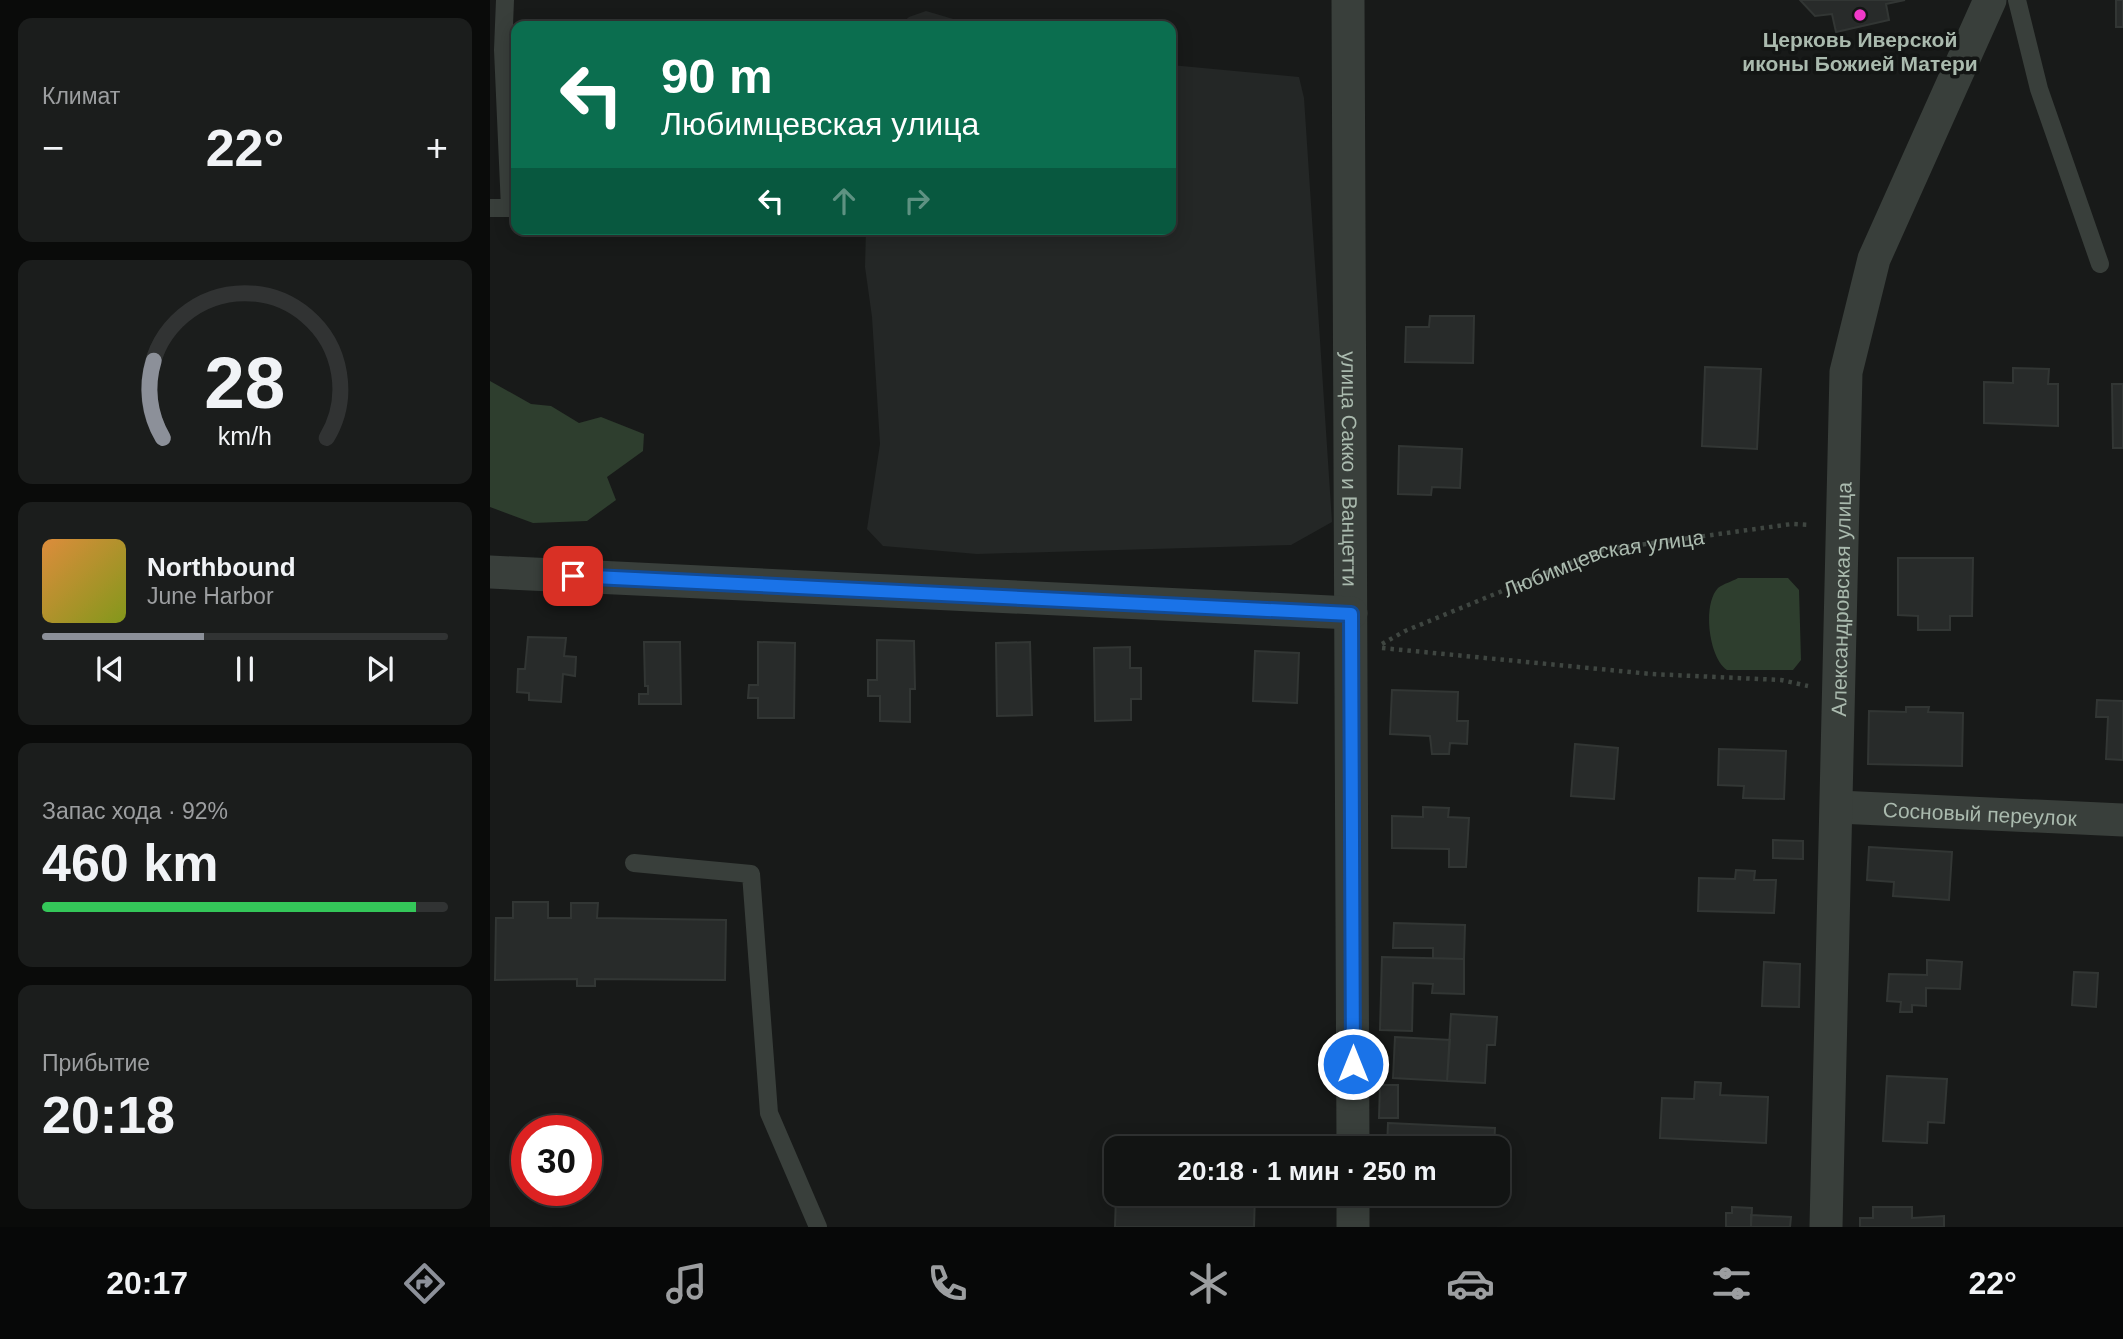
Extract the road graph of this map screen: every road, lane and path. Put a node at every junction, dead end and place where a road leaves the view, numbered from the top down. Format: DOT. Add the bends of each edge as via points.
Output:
graph roads {
  1 [pos="505,0"];
  2 [pos="1348,0"];
  3 [pos="1990,0"];
  4 [pos="2017,0"];
  5 [pos="490,208"];
  6 [pos="2100,264"];
  7 [pos="1843,527"];
  8 [pos="490,572"];
  9 [pos="1351,614"];
  10 [pos="1840,692"];
  11 [pos="1838,807"];
  12 [pos="2123,820"];
  13 [pos="634,863"];
  14 [pos="1353,1136"];
  15 [pos="1353,1206"];
  16 [pos="818,1227"];
  17 [pos="1353,1227"];
  18 [pos="1826,1227"];
  1 -- 5 [label="lane" via="510,208"];
  2 -- 9 [label="street, улица Сакко и Ванцетти"];
  3 -- 7 [label="street, Александровская улица" via="1874,259 1846,372"];
  4 -- 6 [label="lane" via="2039,89"];
  7 -- 10 [label="street, Александровская улица"];
  7 -- 10 [label="path, Любимцевская улица" via="1792,524 1602,550 1405,631 1377,648 1651,674 1781,680"];
  8 -- 9 [label="street"];
  9 -- 14 [label="street, улица Сакко и Ванцетти"];
  10 -- 11 [label="street, Александровская улица"];
  11 -- 12 [label="street, Сосновый переулок"];
  11 -- 18 [label="street, Александровская улица"];
  13 -- 16 [label="lane" via="751,874 769,1113"];
  15 -- 17 [label="street"];
}
